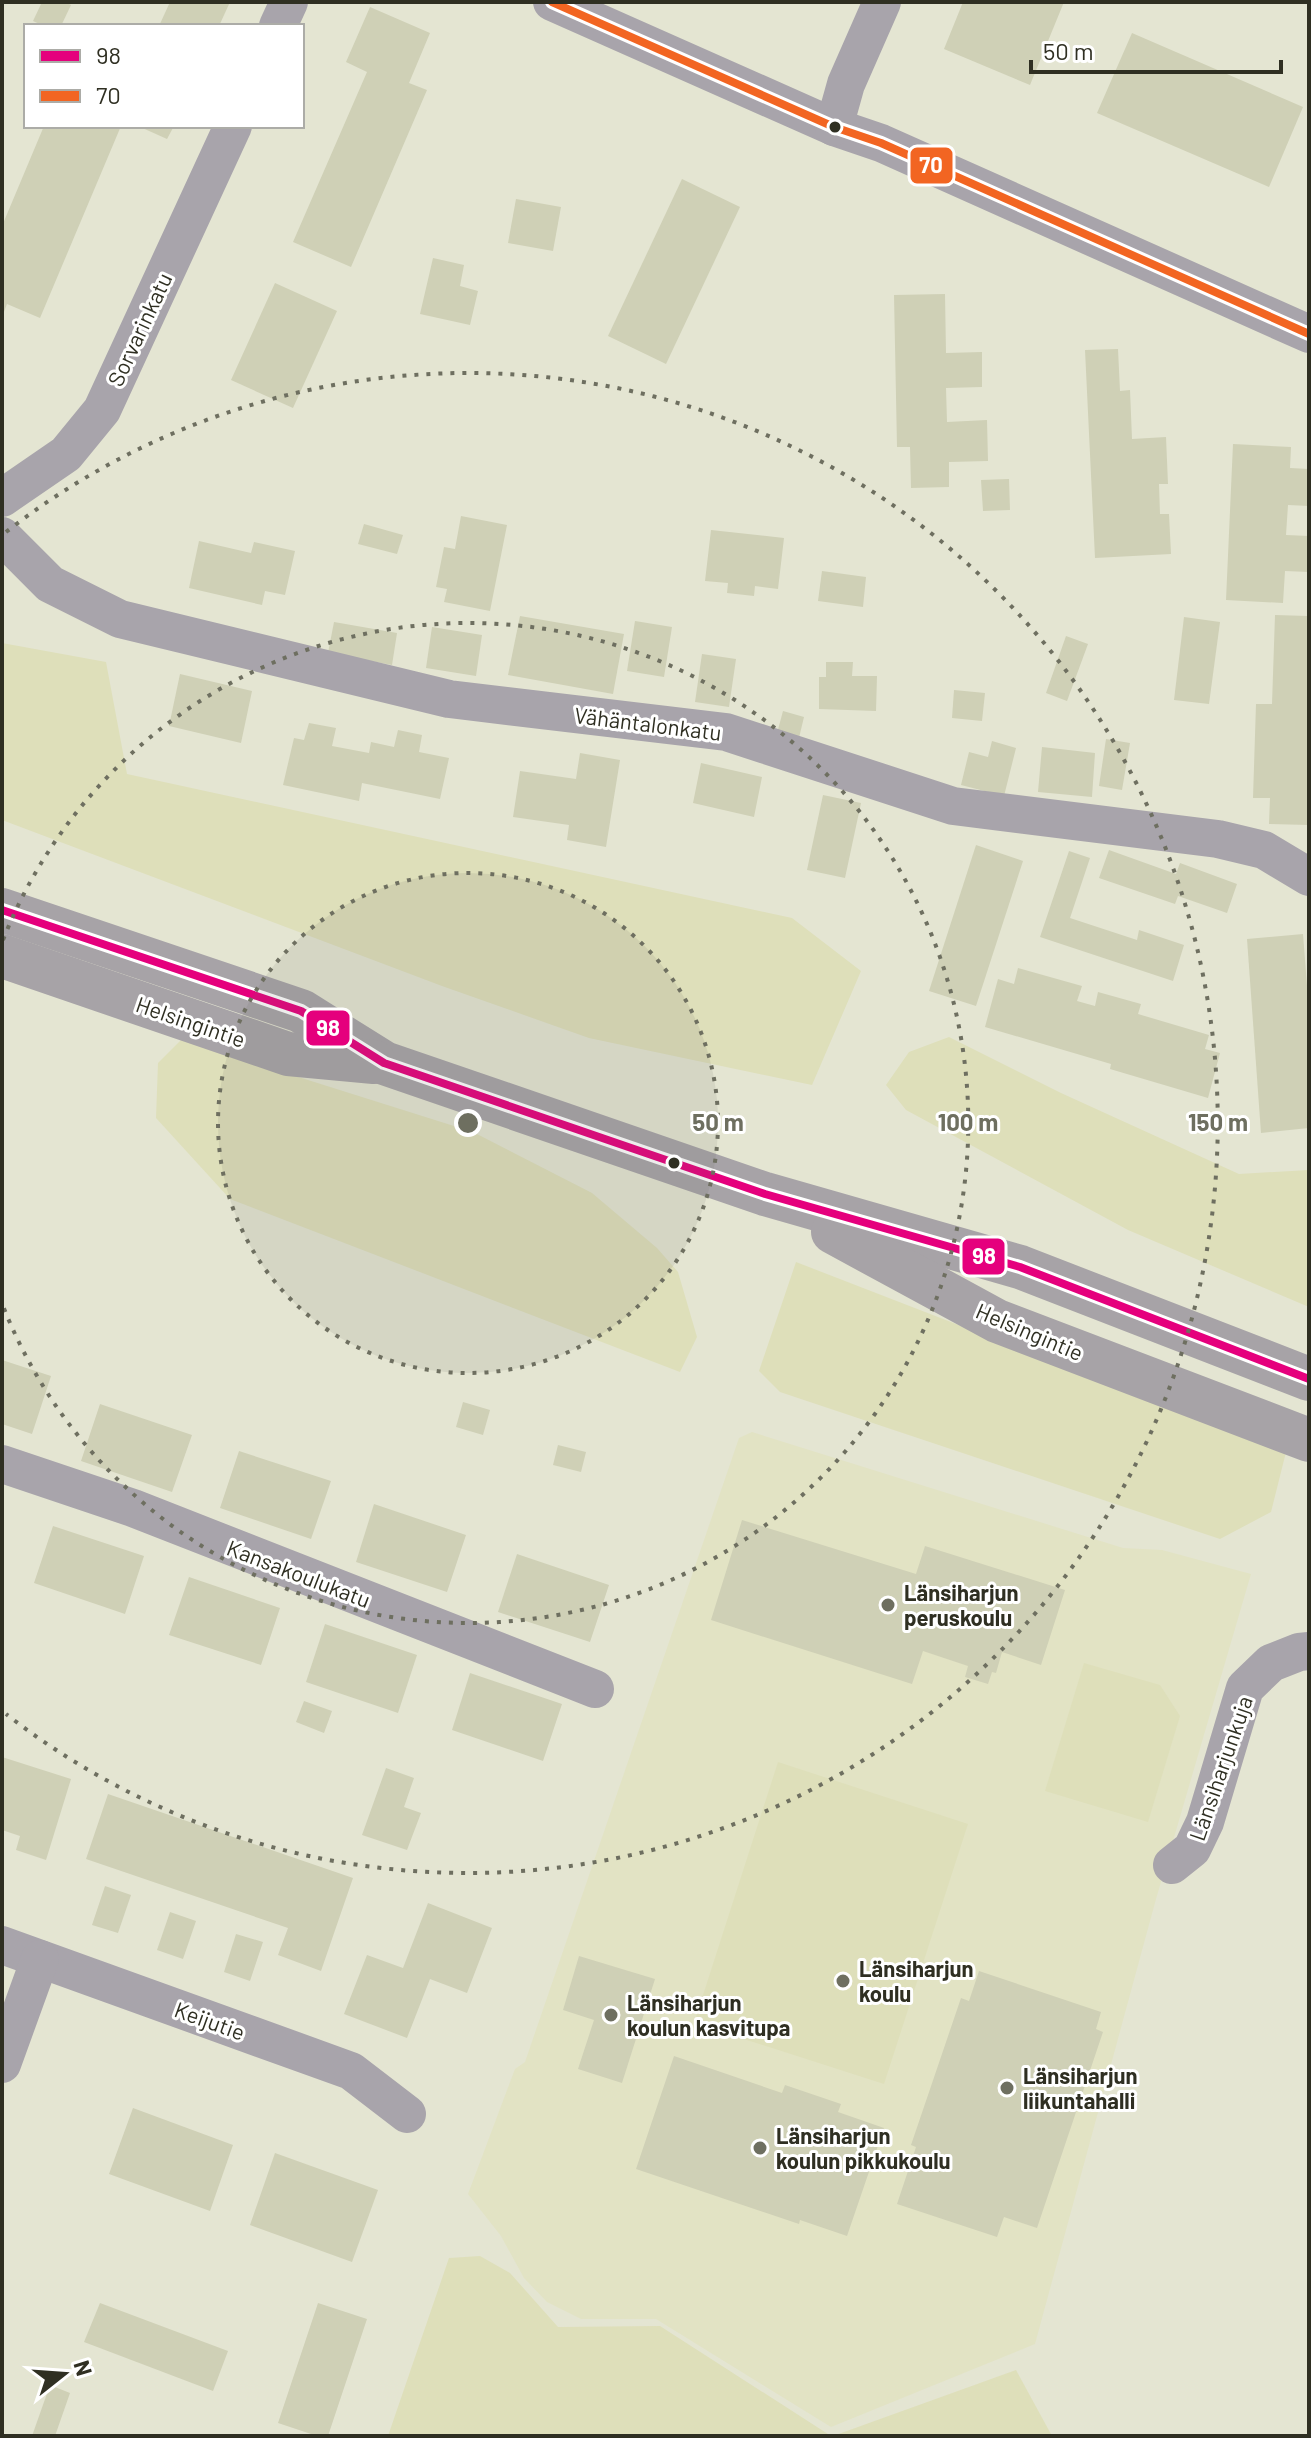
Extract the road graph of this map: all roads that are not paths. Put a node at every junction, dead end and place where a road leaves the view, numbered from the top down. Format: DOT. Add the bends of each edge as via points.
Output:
graph roads {
  1 [pos="289,2"];
  2 [pos="552,2"];
  3 [pos="882,2"];
  4 [pos="279,24"];
  5 [pos="834,127"];
  6 [pos="232,128"];
  7 [pos="1309,334"];
  8 [pos="2,498"];
  9 [pos="2,536"];
  10 [pos="1309,877"];
  11 [pos="2,910"];
  12 [pos="2,956"];
  13 [pos="384,1063"];
  14 [pos="765,1194"];
  15 [pos="1309,1379"];
  16 [pos="1309,1440"];
  17 [pos="2,1464"];
  18 [pos="1309,1651"];
  19 [pos="595,1689"];
  20 [pos="1172,1865"];
  21 [pos="2,1945"];
  22 [pos="40,1959"];
  23 [pos="2,2064"];
  24 [pos="407,2114"];
  1 -- 4 [label="street"];
  2 -- 5 [label="street"];
  3 -- 5 [label="street" via="846,84"];
  5 -- 7 [label="street" via="881,143"];
  6 -- 8 [label="street, Sorvarinkatu" via="102,410 66,454"];
  9 -- 10 [label="street, Vähäntalonkatu" via="50,584 120,619 449,699 726,732 953,806 1218,839 1264,850"];
  11 -- 13 [label="main road, Helsingintie" via="301,1011"];
  12 -- 13 [label="main road, Helsingintie" via="288,1054"];
  13 -- 14 [label="main road, Helsingintie"];
  14 -- 15 [label="main road, Helsingintie" via="1020,1267"];
  14 -- 16 [label="main road, Helsingintie" via="997,1321"];
  17 -- 19 [label="street, Kansakoulukatu" via="133,1508"];
  18 -- 20 [label="street, Länsiharjunkuja" via="1271,1663 1245,1688 1205,1822 1192,1849"];
  21 -- 22 [label="street, Keijutie"];
  22 -- 23 [label="street"];
  22 -- 24 [label="street, Keijutie" via="351,2071"];
}
